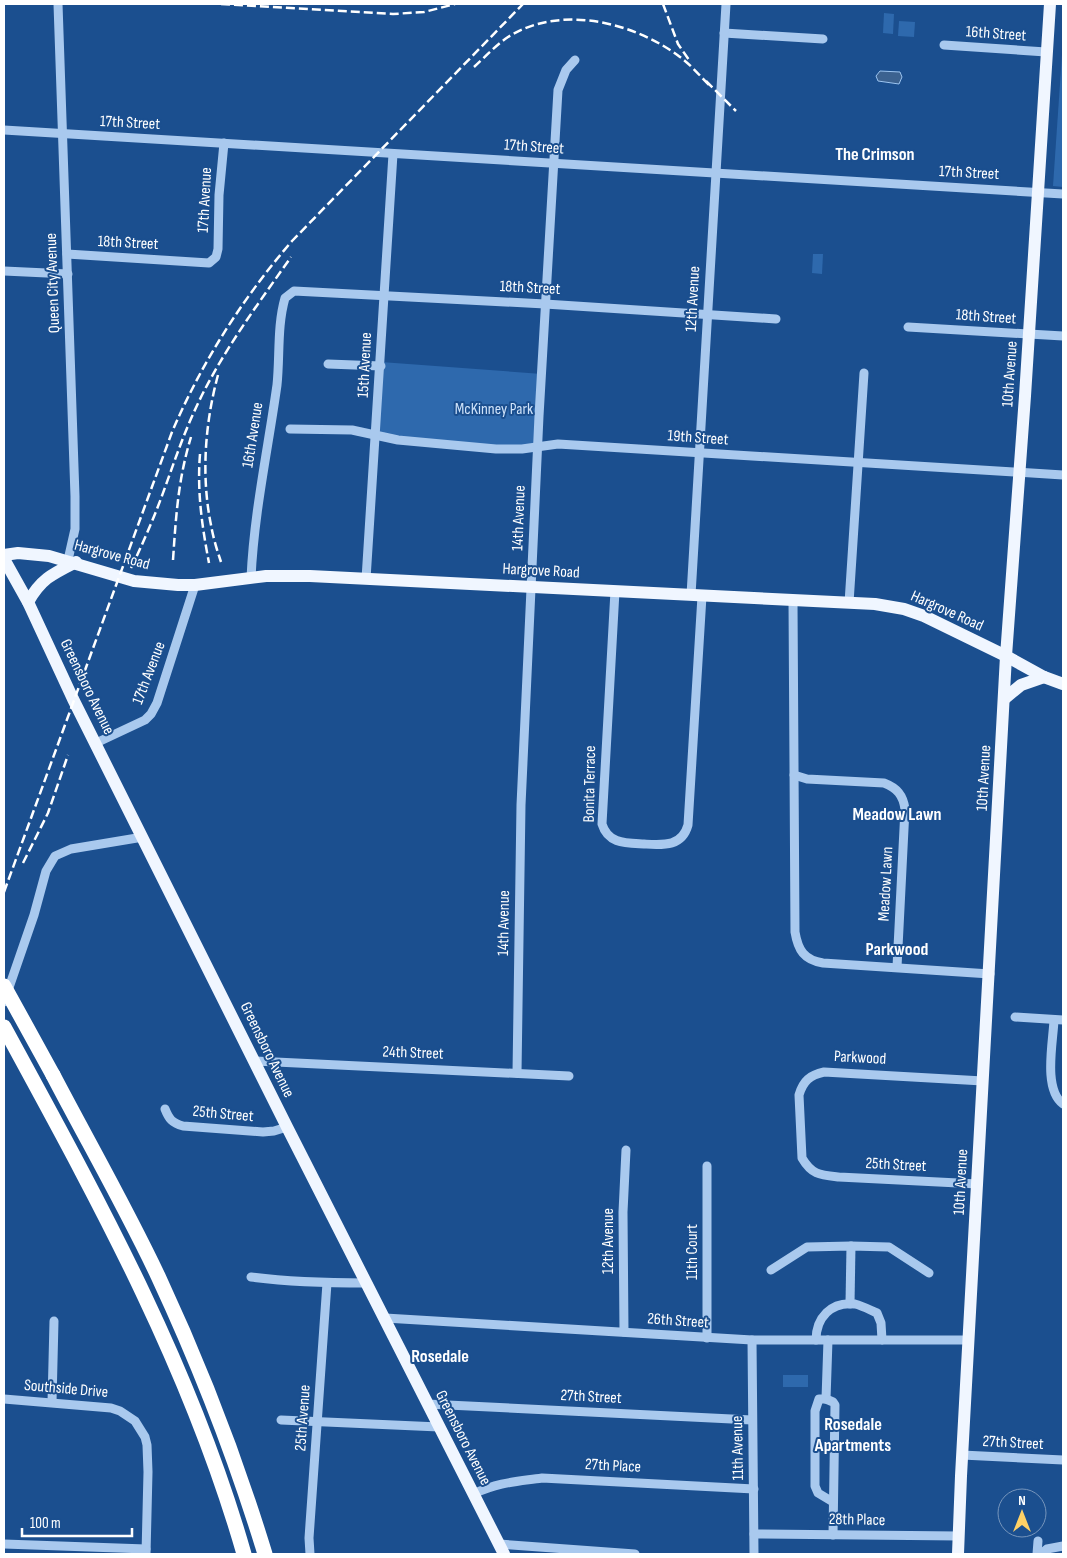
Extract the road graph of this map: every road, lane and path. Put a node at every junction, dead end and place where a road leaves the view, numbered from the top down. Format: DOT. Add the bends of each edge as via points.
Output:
graph roads {
  1 [pos="58,4"];
  2 [pos="726,4"];
  3 [pos="1050,4"];
  4 [pos="724,33"];
  5 [pos="823,39"];
  6 [pos="944,45"];
  7 [pos="1046,52"];
  8 [pos="575,60"];
  9 [pos="4,130"];
  10 [pos="62,134"];
  11 [pos="224,143"];
  12 [pos="394,154"];
  13 [pos="554,164"];
  14 [pos="715,173"];
  15 [pos="1038,192"];
  16 [pos="1063,194"];
  17 [pos="67,254"];
  18 [pos="216,258"];
  19 [pos="4,271"];
  20 [pos="68,274"];
  21 [pos="384,296"];
  22 [pos="285,298"];
  23 [pos="545,304"];
  24 [pos="707,314"];
  25 [pos="776,319"];
  26 [pos="908,327"];
  27 [pos="1029,334"];
  28 [pos="1063,336"];
  29 [pos="328,364"];
  30 [pos="381,366"];
  31 [pos="864,373"];
  32 [pos="290,429"];
  33 [pos="376,436"];
  34 [pos="537,447"];
  35 [pos="699,453"];
  36 [pos="859,463"];
  37 [pos="1020,472"];
  38 [pos="1063,475"];
  39 [pos="4,557"];
  40 [pos="72,561"];
  41 [pos="251,578"];
  42 [pos="366,578"];
  43 [pos="195,586"];
  44 [pos="532,587"];
  45 [pos="615,591"];
  46 [pos="696,596"];
  47 [pos="793,601"];
  48 [pos="28,602"];
  49 [pos="849,603"];
  50 [pos="1006,656"];
  51 [pos="1044,677"];
  52 [pos="1063,684"];
  53 [pos="1004,699"];
  54 [pos="96,743"];
  55 [pos="794,775"];
  56 [pos="142,837"];
  57 [pos="896,967"];
  58 [pos="990,974"];
  59 [pos="4,986"];
  60 [pos="4,1002"];
  61 [pos="1015,1017"];
  62 [pos="1059,1020"];
  63 [pos="4,1027"];
  64 [pos="255,1061"];
  65 [pos="517,1073"];
  66 [pos="569,1076"];
  67 [pos="983,1081"];
  68 [pos="1063,1104"];
  69 [pos="164,1109"];
  70 [pos="287,1127"];
  71 [pos="626,1150"];
  72 [pos="707,1166"];
  73 [pos="813,1172"];
  74 [pos="978,1184"];
  75 [pos="850,1246"];
  76 [pos="771,1270"];
  77 [pos="929,1272"];
  78 [pos="251,1277"];
  79 [pos="327,1283"];
  80 [pos="366,1283"];
  81 [pos="850,1304"];
  82 [pos="385,1318"];
  83 [pos="54,1321"];
  84 [pos="624,1332"];
  85 [pos="707,1338"];
  86 [pos="752,1340"];
  87 [pos="816,1340"];
  88 [pos="828,1340"];
  89 [pos="882,1340"];
  90 [pos="969,1340"];
  91 [pos="4,1399"];
  92 [pos="826,1399"];
  93 [pos="52,1402"];
  94 [pos="427,1404"];
  95 [pos="281,1420"];
  96 [pos="317,1420"];
  97 [pos="752,1420"];
  98 [pos="439,1427"];
  99 [pos="962,1456"];
  100 [pos="1063,1460"];
  101 [pos="754,1489"];
  102 [pos="472,1494"];
  103 [pos="833,1502"];
  104 [pos="754,1534"];
  105 [pos="832,1535"];
  106 [pos="959,1536"];
  107 [pos="1038,1541"];
  108 [pos="4,1544"];
  109 [pos="1063,1546"];
  110 [pos="502,1549"];
  111 [pos="146,1551"];
  112 [pos="244,1554"];
  113 [pos="265,1554"];
  114 [pos="310,1554"];
  115 [pos="635,1554"];
  116 [pos="754,1554"];
  117 [pos="958,1554"];
  118 [pos="1037,1554"];
  119 [pos="1042,1554"];
  1 -- 10 [label="street, Queen City Avenue"];
  2 -- 4 [label="street, 12th Avenue"];
  3 -- 7 [label="main road, 10th Avenue"];
  4 -- 5 [label="street"];
  4 -- 14 [label="street, 12th Avenue"];
  6 -- 7 [label="street, 16th Street"];
  7 -- 15 [label="main road, 10th Avenue"];
  8 -- 13 [label="street, 14th Avenue" via="566,70 558,90"];
  9 -- 10 [label="street, 17th Street"];
  10 -- 11 [label="street, 17th Street"];
  10 -- 17 [label="street, Queen City Avenue"];
  11 -- 12 [label="street, 17th Street"];
  11 -- 18 [label="street, 17th Avenue"];
  12 -- 13 [label="street, 17th Street"];
  12 -- 21 [label="street, 15th Avenue"];
  13 -- 14 [label="street, 17th Street"];
  13 -- 23 [label="street, 14th Avenue"];
  14 -- 15 [label="street, 17th Street"];
  14 -- 24 [label="street, 12th Avenue"];
  15 -- 16 [label="street, 17th Street"];
  15 -- 27 [label="main road, 10th Avenue"];
  17 -- 18 [label="street, 18th Street" via="209,262"];
  17 -- 20 [label="street, Queen City Avenue"];
  19 -- 20 [label="street"];
  20 -- 40 [label="street, Queen City Avenue" via="75,516"];
  21 -- 22 [label="street, 18th Street" via="294,291"];
  21 -- 23 [label="street, 18th Street"];
  21 -- 30 [label="street, 15th Avenue"];
  22 -- 41 [label="street, 16th Avenue"];
  23 -- 24 [label="street, 18th Street"];
  23 -- 34 [label="street, 14th Avenue"];
  24 -- 25 [label="street, 18th Street"];
  24 -- 35 [label="street, 12th Avenue"];
  26 -- 27 [label="street, 18th Street"];
  27 -- 28 [label="street, 18th Street"];
  27 -- 37 [label="main road, 10th Avenue"];
  29 -- 30 [label="street"];
  30 -- 33 [label="street, 15th Avenue"];
  31 -- 36 [label="street"];
  32 -- 33 [label="street, 19th Street" via="352,430"];
  33 -- 34 [label="street, 19th Street" via="496,449"];
  33 -- 42 [label="street, 15th Avenue"];
  34 -- 35 [label="street, 19th Street" via="558,444"];
  34 -- 44 [label="street, 14th Avenue"];
  35 -- 36 [label="street, 19th Street"];
  35 -- 46 [label="street, 12th Avenue"];
  36 -- 37 [label="street, 19th Street"];
  36 -- 49 [label="street"];
  37 -- 38 [label="street, 19th Street"];
  37 -- 50 [label="main road, 10th Avenue"];
  39 -- 40 [label="main road, Hargrove Road" via="30,553"];
  39 -- 48 [label="main road, Greensboro Avenue"];
  40 -- 43 [label="main road, Hargrove Road" via="134,581"];
  40 -- 48 [label="main road" via="39,584"];
  41 -- 42 [label="main road, Hargrove Road"];
  41 -- 43 [label="main road, Hargrove Road"];
  42 -- 44 [label="main road, Hargrove Road"];
  43 -- 54 [label="street, 17th Avenue" via="151,714"];
  44 -- 45 [label="main road, Hargrove Road"];
  44 -- 65 [label="street, 14th Avenue" via="521,805"];
  45 -- 46 [label="main road, Hargrove Road"];
  45 -- 46 [label="street, Bonita Terrace" via="602,824 605,832 616,841 655,845 677,842 688,825"];
  46 -- 47 [label="main road, Hargrove Road"];
  47 -- 49 [label="main road, Hargrove Road"];
  47 -- 55 [label="street"];
  48 -- 54 [label="main road, Greensboro Avenue"];
  49 -- 50 [label="main road, Hargrove Road" via="910,611"];
  50 -- 51 [label="main road, Hargrove Road"];
  50 -- 53 [label="main road, 10th Avenue"];
  51 -- 52 [label="main road, Hargrove Road"];
  51 -- 53 [label="main road" via="1020,686"];
  53 -- 58 [label="main road, 10th Avenue"];
  54 -- 56 [label="main road, Greensboro Avenue"];
  55 -- 57 [label="street" via="795,932 800,950 814,961"];
  55 -- 57 [label="street, Meadow Lawn" via="807,779 884,783 899,792 904,809"];
  56 -- 60 [label="street" via="71,849 55,856 46,872"];
  56 -- 64 [label="main road, Greensboro Avenue"];
  57 -- 58 [label="street"];
  58 -- 67 [label="main road, 10th Avenue"];
  59 -- 113 [label="highway, bridge" via="129,1218 176,1314 235,1463"];
  61 -- 62 [label="street"];
  62 -- 68 [label="street" via="1050,1079 1055,1096"];
  63 -- 112 [label="highway" via="160,1326 210,1450"];
  64 -- 65 [label="street, 24th Street"];
  64 -- 70 [label="main road, Greensboro Avenue"];
  65 -- 66 [label="street, 24th Street"];
  67 -- 73 [label="street, Parkwood" via="833,1071 815,1074 807,1079 799,1095 802,1158"];
  67 -- 74 [label="main road, 10th Avenue"];
  69 -- 70 [label="street, 25th Street" via="174,1124 183,1126 263,1132"];
  70 -- 80 [label="main road, Greensboro Avenue"];
  71 -- 84 [label="street, 12th Avenue"];
  72 -- 85 [label="street, 11th Court"];
  73 -- 74 [label="street, 25th Street" via="839,1177"];
  74 -- 90 [label="main road, 10th Avenue"];
  75 -- 76 [label="street" via="807,1247"];
  75 -- 77 [label="street" via="889,1247"];
  75 -- 81 [label="street"];
  78 -- 79 [label="street"];
  79 -- 80 [label="street"];
  79 -- 96 [label="street, 25th Avenue"];
  80 -- 82 [label="main road, Greensboro Avenue"];
  81 -- 87 [label="street" via="826,1311 817,1325"];
  81 -- 89 [label="street" via="877,1314"];
  82 -- 84 [label="street, 26th Street"];
  82 -- 94 [label="main road, Greensboro Avenue"];
  83 -- 93 [label="street"];
  84 -- 85 [label="street, 26th Street"];
  85 -- 86 [label="street, 26th Street"];
  86 -- 87 [label="street, 26th Street"];
  86 -- 97 [label="street, 11th Avenue"];
  87 -- 88 [label="street, 26th Street"];
  88 -- 89 [label="street, 26th Street"];
  88 -- 92 [label="street"];
  89 -- 90 [label="street, 26th Street"];
  90 -- 99 [label="main road, 10th Avenue"];
  91 -- 93 [label="street, Southside Drive"];
  92 -- 103 [label="street" via="835,1405"];
  92 -- 103 [label="street" via="819,1399 815,1411 815,1486 818,1493"];
  93 -- 111 [label="street, Southside Drive" via="111,1408 128,1415 140,1428 148,1454"];
  94 -- 97 [label="street, 27th Street"];
  94 -- 98 [label="main road, Greensboro Avenue"];
  95 -- 96 [label="street"];
  96 -- 98 [label="street"];
  96 -- 114 [label="street, 25th Avenue"];
  97 -- 101 [label="street, 11th Avenue"];
  98 -- 102 [label="main road, Greensboro Avenue"];
  99 -- 100 [label="street, 27th Street"];
  99 -- 106 [label="main road, 10th Avenue"];
  101 -- 102 [label="street, 27th Place" via="542,1478 507,1482"];
  101 -- 104 [label="street, 11th Avenue"];
  102 -- 110 [label="main road, Greensboro Avenue"];
  103 -- 105 [label="street"];
  104 -- 105 [label="street, 28th Place"];
  104 -- 116 [label="street, 11th Avenue"];
  105 -- 106 [label="street, 28th Place"];
  106 -- 117 [label="main road, 10th Avenue"];
  107 -- 118 [label="street"];
  108 -- 111 [label="street"];
  109 -- 119 [label="street" via="1047,1549"];
  110 -- 115 [label="street"];
}
